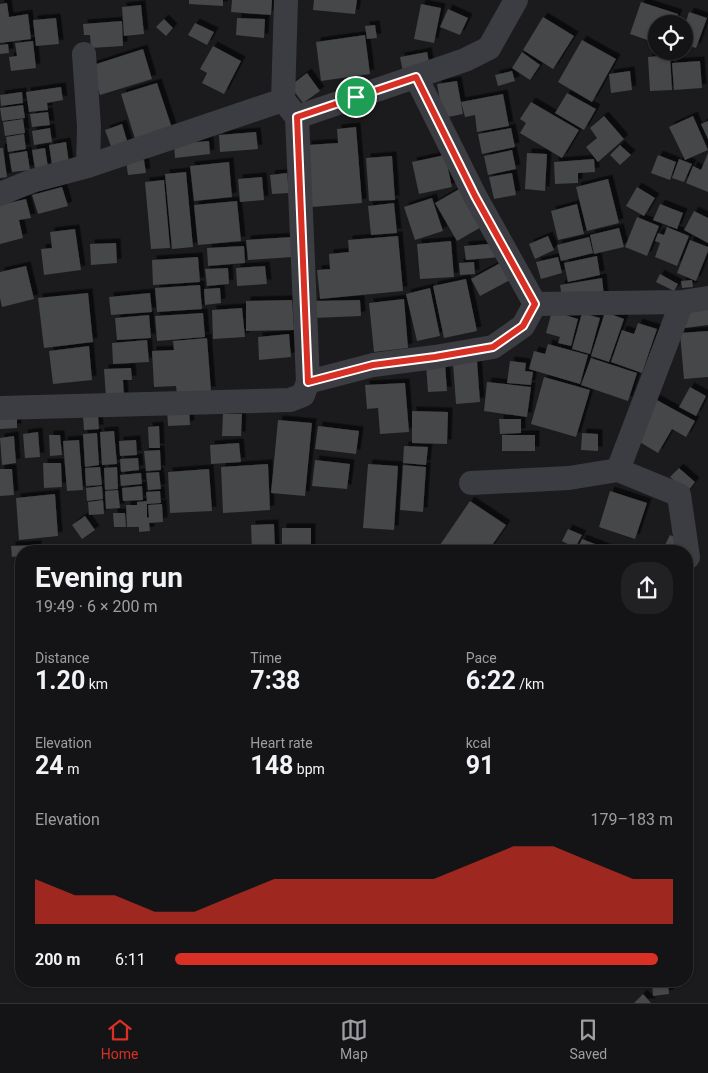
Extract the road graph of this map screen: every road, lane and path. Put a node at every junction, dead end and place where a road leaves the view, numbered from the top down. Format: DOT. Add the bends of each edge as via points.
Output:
graph roads {
  1 [pos="286,0"];
  2 [pos="516,0"];
  3 [pos="84,54"];
  4 [pos="416,77"];
  5 [pos="290,108"];
  6 [pos="88,166"];
  7 [pos="0,194"];
  8 [pos="708,298"];
  9 [pos="682,302"];
  10 [pos="535,304"];
  11 [pos="308,382"];
  12 [pos="0,408"];
  13 [pos="618,470"];
  14 [pos="471,483"];
  15 [pos="686,545"];
  1 -- 5 [label="street"];
  2 -- 4 [label="street" via="488,48 465,60"];
  3 -- 6 [label="street"];
  4 -- 5 [label="street"];
  4 -- 10 [label="street" via="475,196"];
  5 -- 6 [label="street"];
  5 -- 11 [label="street"];
  6 -- 7 [label="street" via="32,181"];
  8 -- 9 [label="street"];
  9 -- 10 [label="street"];
  9 -- 13 [label="street"];
  10 -- 11 [label="street" via="523,326 493,347 373,365"];
  11 -- 12 [label="street" via="303,395 290,400"];
  13 -- 14 [label="street" via="569,478"];
  13 -- 15 [label="street" via="680,495"];
}
